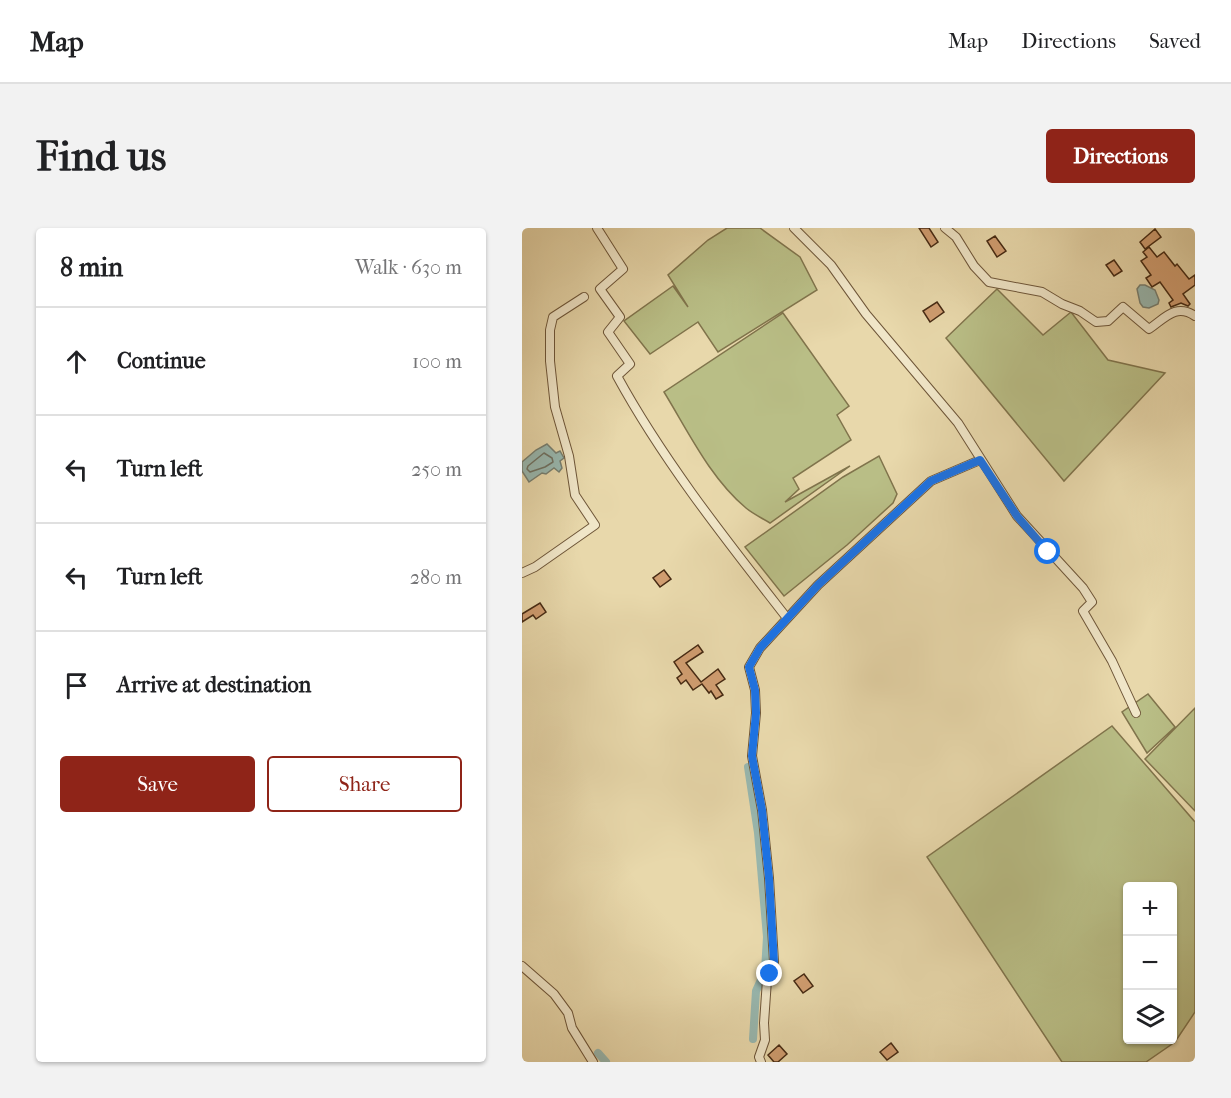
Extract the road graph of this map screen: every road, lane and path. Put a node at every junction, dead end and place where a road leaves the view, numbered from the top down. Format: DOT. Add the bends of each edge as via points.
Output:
graph roads {
  1 [pos="597,228"];
  2 [pos="794,228"];
  3 [pos="945,228"];
  4 [pos="584,297"];
  5 [pos="1195,316"];
  6 [pos="980,460"];
  7 [pos="522,573"];
  8 [pos="787,618"];
  9 [pos="1136,713"];
  10 [pos="522,966"];
  11 [pos="593,1062"];
  12 [pos="761,1062"];
  1 -- 8 [label="street" via="623,269 600,289 620,317 608,332 630,364 617,376 667,457"];
  2 -- 6 [label="street" via="831,265 866,314 958,423"];
  3 -- 5 [label="street" via="989,282 1042,292 1096,322 1108,321 1123,307 1149,329 1178,310"];
  4 -- 7 [label="street" via="553,317 550,362 555,407 575,495 595,525"];
  6 -- 8 [label="street" via="931,481"];
  6 -- 9 [label="street" via="1017,516 1092,602 1083,611"];
  8 -- 12 [label="street" via="749,667 756,713 752,756 762,810 774,962 766,980"];
  10 -- 11 [label="street" via="554,994"];
}
